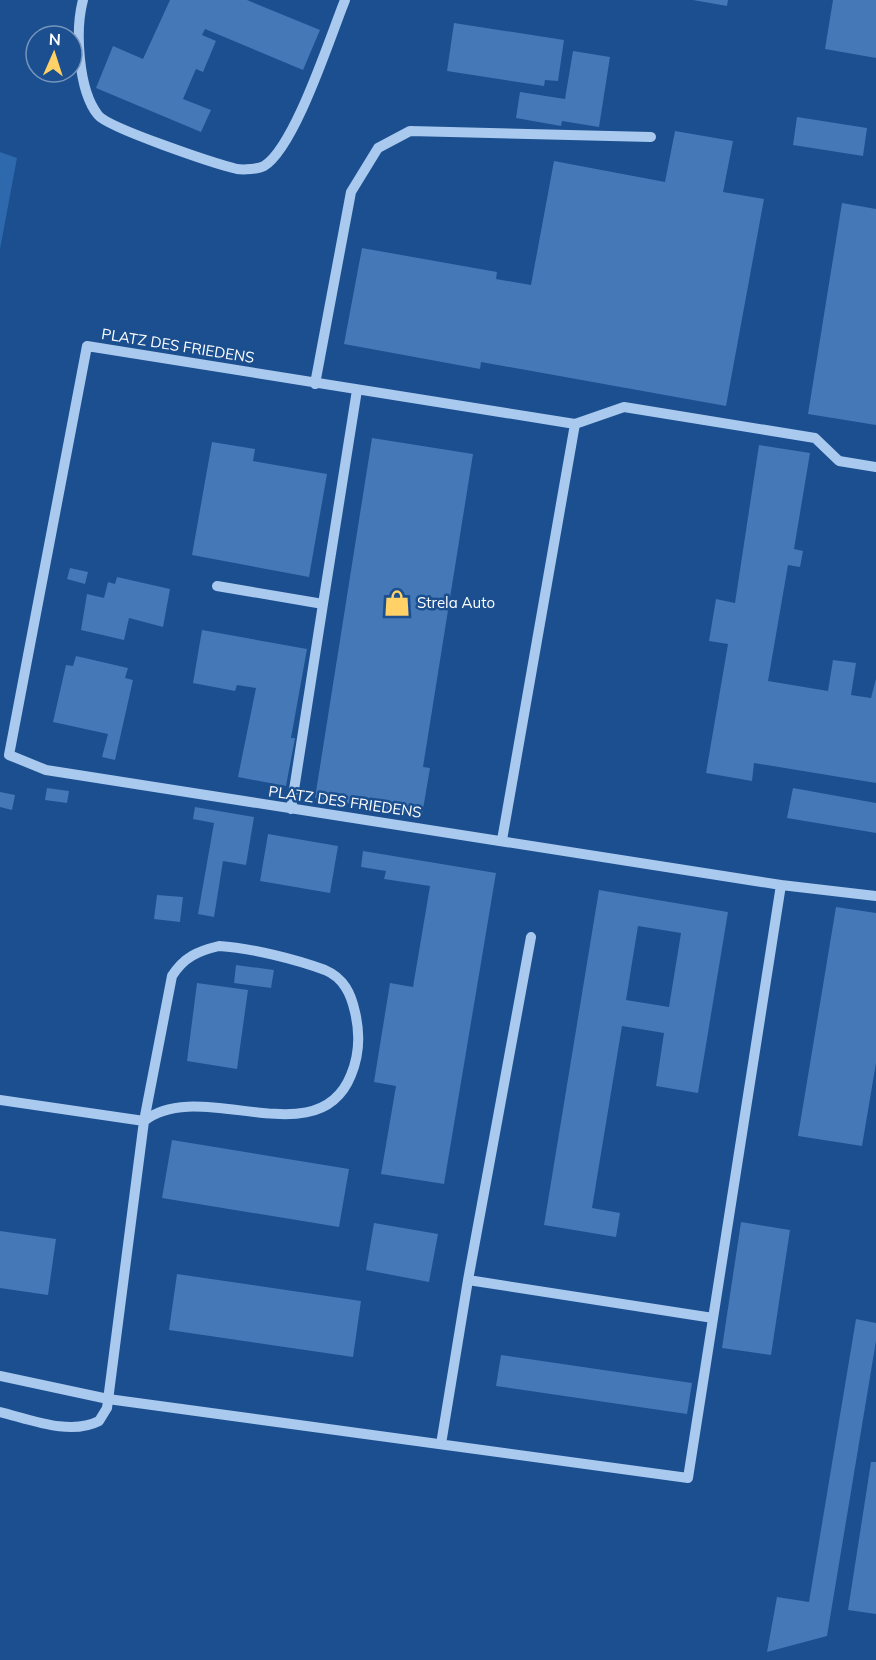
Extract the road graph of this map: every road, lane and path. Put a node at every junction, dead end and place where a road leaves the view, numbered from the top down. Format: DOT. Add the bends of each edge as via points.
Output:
graph roads {
  1 [pos="83,0"];
  2 [pos="345,0"];
  3 [pos="651,137"];
  4 [pos="315,384"];
  5 [pos="357,390"];
  6 [pos="574,424"];
  7 [pos="876,467"];
  8 [pos="217,586"];
  9 [pos="323,604"];
  10 [pos="291,809"];
  11 [pos="502,840"];
  12 [pos="781,885"];
  13 [pos="876,896"];
  14 [pos="531,937"];
  15 [pos="0,1100"];
  16 [pos="144,1121"];
  17 [pos="468,1280"];
  18 [pos="713,1318"];
  19 [pos="0,1376"];
  20 [pos="108,1400"];
  21 [pos="0,1412"];
  22 [pos="441,1444"];
  1 -- 2 [label="lane" via="78,32 80,56 88,93 99,116 123,129 239,169 262,167 279,153 292,131"];
  3 -- 4 [label="lane" via="410,131 378,148 351,192"];
  4 -- 5 [label="lane, PLATZ DES FRIEDENS"];
  4 -- 10 [label="lane, PLATZ DES FRIEDENS" via="87,346 9,755 46,770"];
  5 -- 6 [label="lane, PLATZ DES FRIEDENS"];
  5 -- 9 [label="lane"];
  6 -- 7 [label="lane" via="624,407 815,438 839,461"];
  6 -- 11 [label="lane"];
  8 -- 9 [label="lane"];
  9 -- 10 [label="lane"];
  10 -- 11 [label="lane, PLATZ DES FRIEDENS"];
  11 -- 12 [label="lane, PLATZ DES FRIEDENS"];
  12 -- 13 [label="lane, PLATZ DES FRIEDENS"];
  12 -- 18 [label="lane"];
  14 -- 17 [label="lane"];
  15 -- 16 [label="lane"];
  16 -- 16 [label="lane" via="154,1113 182,1106 295,1113 318,1109 333,1100 350,1078 357,1051 357,1020 350,992 342,981 326,971 239,948 219,946 198,951 180,963 172,976"];
  16 -- 20 [label="lane"];
  17 -- 18 [label="lane"];
  17 -- 22 [label="lane"];
  18 -- 22 [label="lane" via="688,1478"];
  19 -- 20 [label="lane"];
  20 -- 21 [label="lane" via="99,1420 85,1425 48,1423"];
  20 -- 22 [label="lane"];
}
